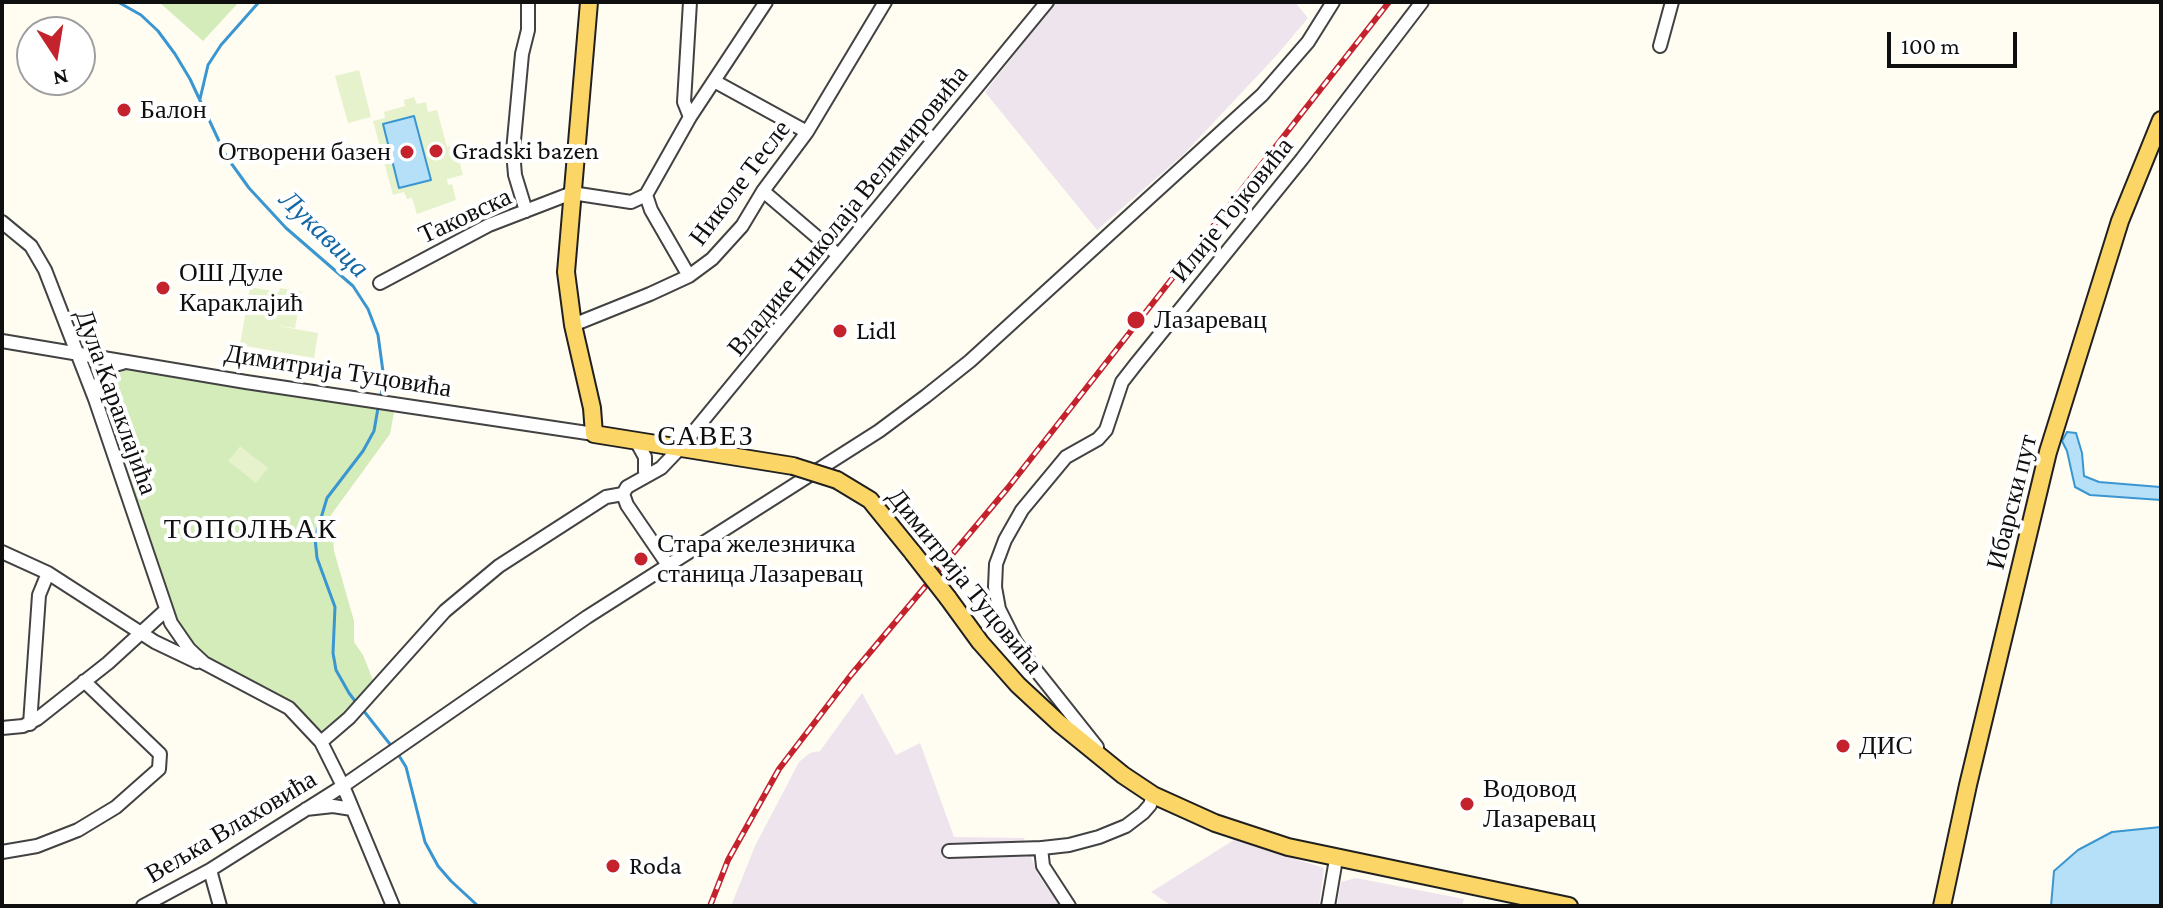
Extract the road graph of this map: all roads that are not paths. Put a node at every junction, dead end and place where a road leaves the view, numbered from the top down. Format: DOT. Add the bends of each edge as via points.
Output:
graph roads {
  1 [pos="528,2"];
  2 [pos="589,2"];
  3 [pos="690,2"];
  4 [pos="766,2"];
  5 [pos="885,2"];
  6 [pos="1047,2"];
  7 [pos="1333,2"];
  8 [pos="1422,2"];
  9 [pos="1672,2"];
  10 [pos="1660,46"];
  11 [pos="714,81"];
  12 [pos="684,102"];
  13 [pos="699,105"];
  14 [pos="690,117"];
  15 [pos="2161,120"];
  16 [pos="807,132"];
  17 [pos="763,191"];
  18 [pos="572,193"];
  19 [pos="646,195"];
  20 [pos="526,211"];
  21 [pos="2,222"];
  22 [pos="838,255"];
  23 [pos="689,276"];
  24 [pos="380,283"];
  25 [pos="573,325"];
  26 [pos="2,341"];
  27 [pos="76,354"];
  28 [pos="126,361"];
  29 [pos="95,399"];
  30 [pos="594,434"];
  31 [pos="635,439"];
  32 [pos="682,446"];
  33 [pos="643,475"];
  34 [pos="623,494"];
  35 [pos="2,552"];
  36 [pos="668,565"];
  37 [pos="48,573"];
  38 [pos="166,610"];
  39 [pos="139,632"];
  40 [pos="204,663"];
  41 [pos="84,681"];
  42 [pos="30,724"];
  43 [pos="2,728"];
  44 [pos="321,742"];
  45 [pos="1108,763"];
  46 [pos="343,786"];
  47 [pos="1153,795"];
  48 [pos="352,809"];
  49 [pos="303,810"];
  50 [pos="1041,848"];
  51 [pos="949,851"];
  52 [pos="2,852"];
  53 [pos="1336,859"];
  54 [pos="210,870"];
  55 [pos="143,906"];
  56 [pos="220,906"];
  57 [pos="393,906"];
  58 [pos="1069,906"];
  59 [pos="1328,906"];
  60 [pos="1569,906"];
  61 [pos="1942,906"];
  1 -- 20 [label="street" via="513,151"];
  2 -- 18 [label="main road"];
  3 -- 12 [label="street"];
  4 -- 11 [label="street"];
  5 -- 16 [label="street, Николе Тесле"];
  6 -- 22 [label="street, Владике Николаја Велимировића"];
  7 -- 36 [label="street, Вељка Влаховића" via="1308,42 1262,95 970,361 879,431"];
  8 -- 45 [label="street, Илије Гојковића" via="1122,382 1106,430 1066,457 1022,510 1005,540 996,564 999,609 1031,664"];
  9 -- 10 [label="street"];
  11 -- 13 [label="street"];
  11 -- 16 [label="street"];
  12 -- 13 [label="street"];
  12 -- 14 [label="street"];
  13 -- 14 [label="street"];
  14 -- 19 [label="street"];
  15 -- 61 [label="main road, Ибарски пут" via="2120,221 2059,416"];
  16 -- 17 [label="street, Николе Тесле"];
  17 -- 22 [label="street"];
  17 -- 23 [label="street, Николе Тесле" via="742,226"];
  18 -- 19 [label="street" via="631,202"];
  18 -- 20 [label="street, Таковска"];
  18 -- 25 [label="main road" via="566,272"];
  19 -- 23 [label="street"];
  20 -- 24 [label="street, Таковска"];
  21 -- 27 [label="street, Дула Караклајића" via="40,260"];
  22 -- 32 [label="street, Владике Николаја Велимировића"];
  23 -- 25 [label="street, Николе Тесле"];
  25 -- 30 [label="main road"];
  26 -- 27 [label="street, Димитрија Туцовића"];
  27 -- 28 [label="street, Димитрија Туцовића"];
  27 -- 29 [label="street, Дула Караклајића"];
  28 -- 29 [label="street" via="102,375"];
  28 -- 30 [label="street, Димитрија Туцовића"];
  29 -- 38 [label="street, Дула Караклајића"];
  30 -- 31 [label="main road, Димитрија Туцовића"];
  31 -- 32 [label="main road, Димитрија Туцовића"];
  31 -- 33 [label="street" via="645,457"];
  32 -- 33 [label="street, Владике Николаја Велимировића"];
  32 -- 45 [label="main road, Димитрија Туцовића, bridge" via="793,466 837,480 870,500 1018,685"];
  33 -- 34 [label="street, Владике Николаја Велимировића"];
  34 -- 36 [label="street"];
  34 -- 44 [label="street, Владике Николаја Велимировића" via="606,497 499,566 445,611"];
  35 -- 37 [label="street"];
  36 -- 46 [label="street, Вељка Влаховића"];
  37 -- 39 [label="street"];
  37 -- 42 [label="street" via="39,595"];
  38 -- 39 [label="street"];
  38 -- 40 [label="street, Дула Караклајића" via="178,635"];
  39 -- 40 [label="street"];
  39 -- 41 [label="street"];
  40 -- 44 [label="street" via="289,708"];
  41 -- 42 [label="street"];
  41 -- 52 [label="street" via="160,754 159,769 116,807 78,830"];
  42 -- 43 [label="street"];
  44 -- 46 [label="street"];
  45 -- 47 [label="main road, Димитрија Туцовића"];
  46 -- 48 [label="street"];
  46 -- 49 [label="street, Вељка Влаховића"];
  47 -- 50 [label="street" via="1150,805 1126,826 1069,845"];
  47 -- 53 [label="main road, Димитрија Туцовића" via="1253,837"];
  48 -- 49 [label="street"];
  48 -- 57 [label="street"];
  49 -- 54 [label="street, Вељка Влаховића"];
  50 -- 51 [label="street"];
  50 -- 58 [label="street" via="1043,866"];
  53 -- 59 [label="street"];
  53 -- 60 [label="main road, Димитрија Туцовића"];
  54 -- 55 [label="street, Вељка Влаховића"];
  54 -- 56 [label="street"];
}
